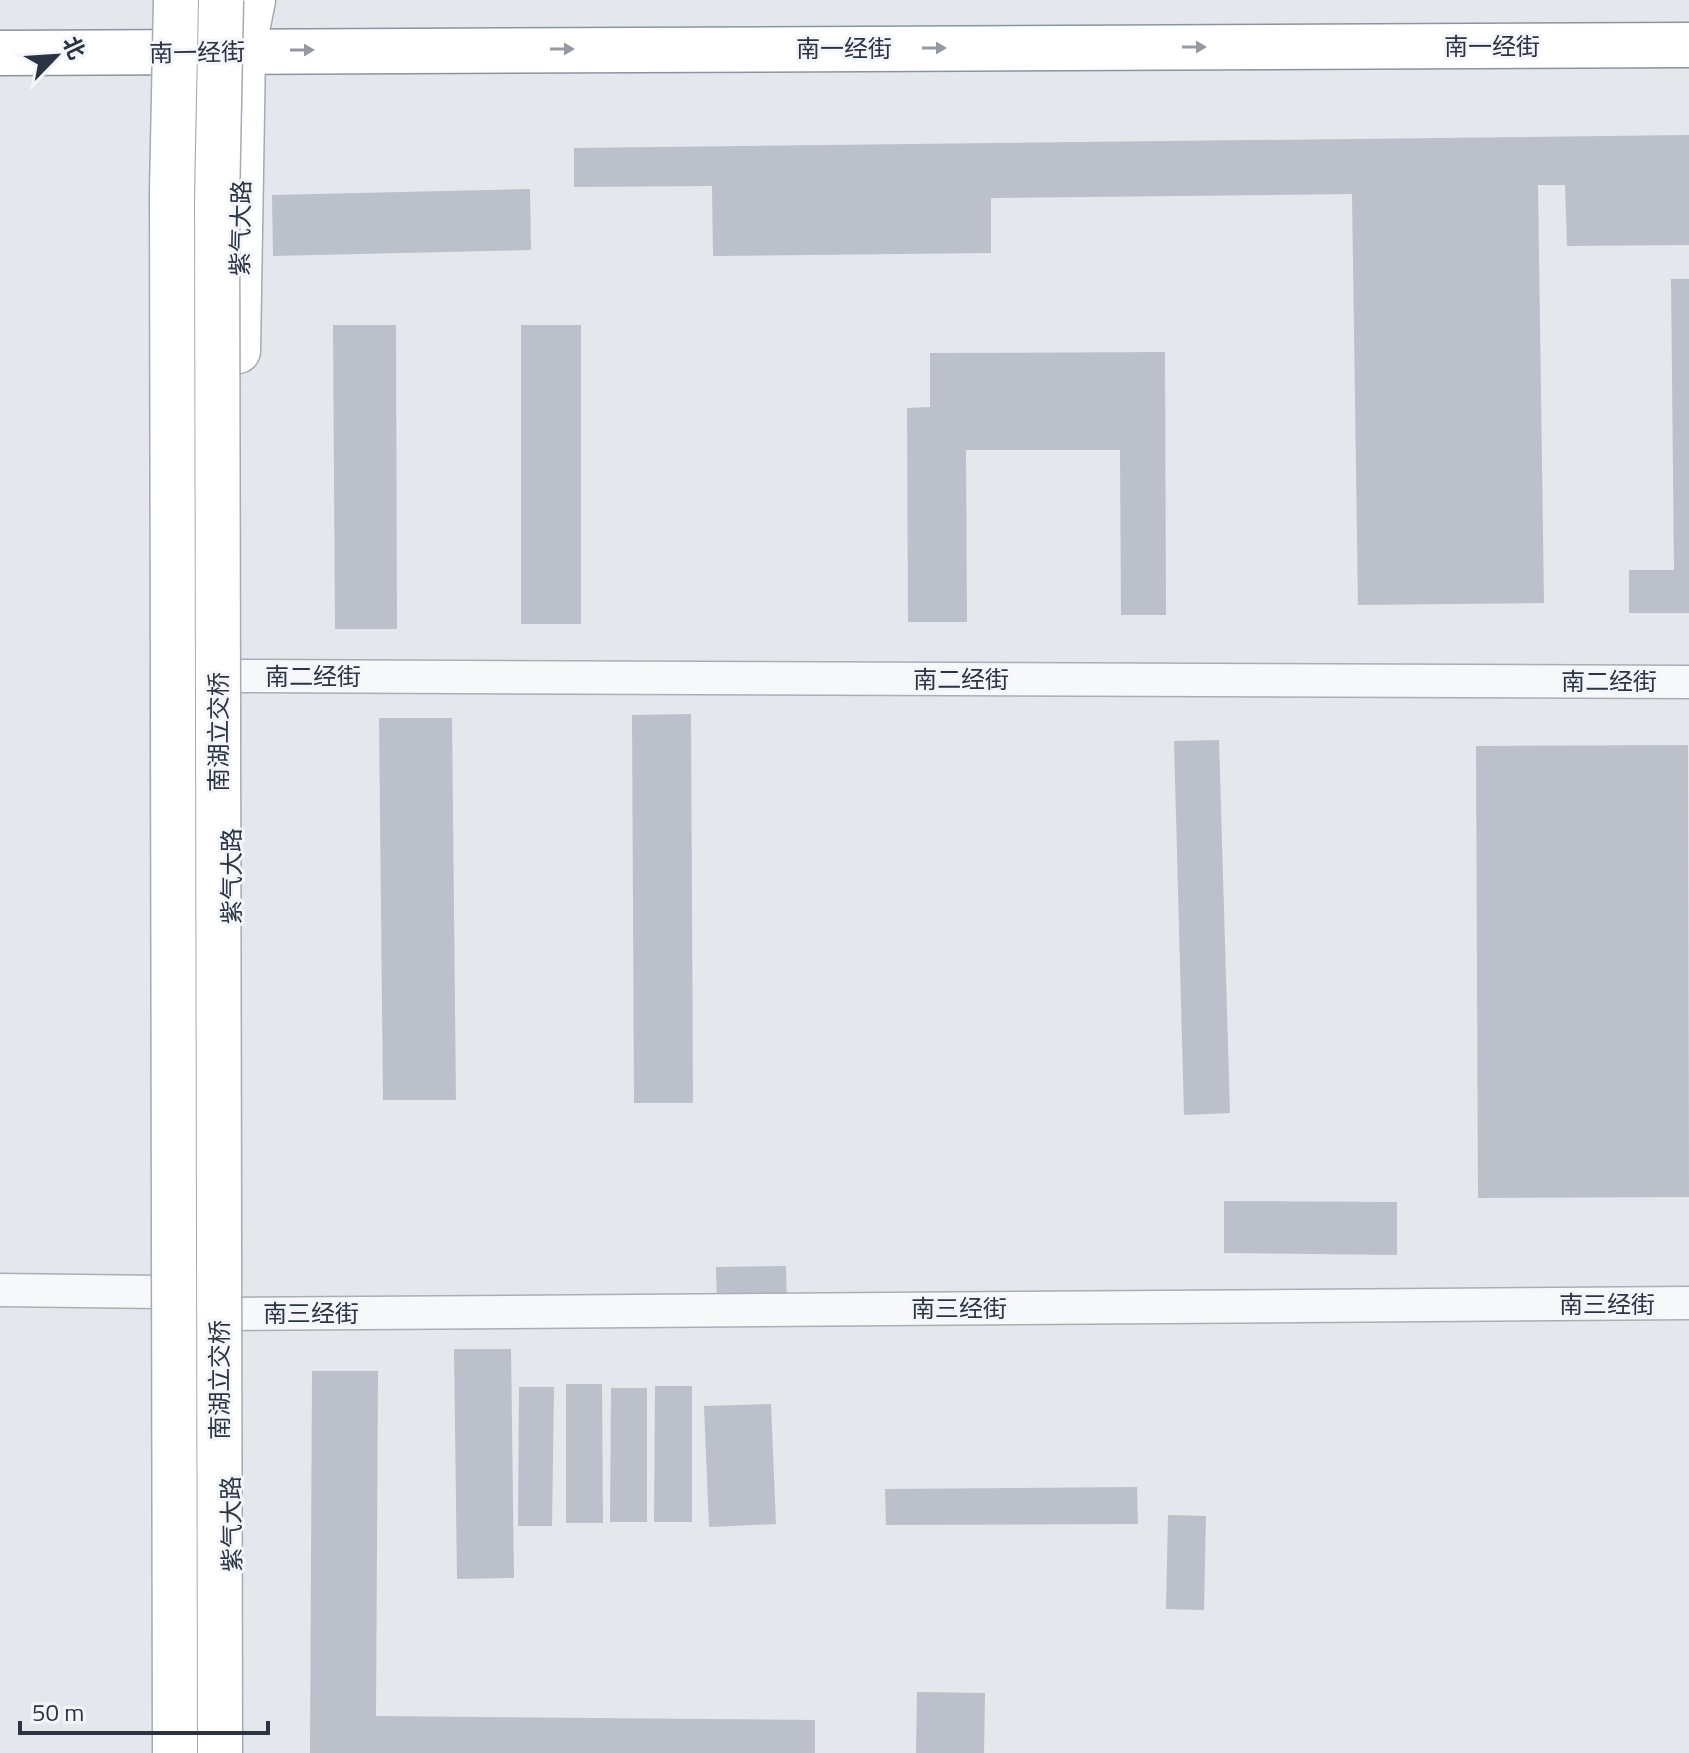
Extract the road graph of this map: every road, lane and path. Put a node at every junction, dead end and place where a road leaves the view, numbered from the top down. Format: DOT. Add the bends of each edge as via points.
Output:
graph roads {
  1 [pos="154,0"];
  2 [pos="176,0"];
  3 [pos="221,0"];
  4 [pos="253,0"];
  5 [pos="1689,45"];
  6 [pos="243,51"];
  7 [pos="0,53"];
  8 [pos="153,53"];
  9 [pos="232,676"];
  10 [pos="1689,682"];
  11 [pos="0,1290"];
  12 [pos="161,1292"];
  13 [pos="1689,1303"];
  14 [pos="228,1314"];
  15 [pos="157,1753"];
  16 [pos="175,1753"];
  17 [pos="220,1753"];
  18 [pos="233,1753"];
  1 -- 8 [label="main road"];
  2 -- 16 [label="main road, 南湖立交桥, bridge"];
  3 -- 17 [label="main road, 南湖立交桥, bridge"];
  4 -- 6 [label="main road, 紫气大路"];
  6 -- 5 [label="main road, 南一经街, one-way"];
  6 -- 8 [label="main road, 南一经街"];
  6 -- 9 [label="main road, 紫气大路"];
  7 -- 8 [label="main road, 南一经街"];
  8 -- 12 [label="main road"];
  9 -- 10 [label="street, 南二经街"];
  9 -- 14 [label="main road, 紫气大路"];
  11 -- 12 [label="street"];
  12 -- 15 [label="main road"];
  13 -- 14 [label="street, 南三经街"];
  14 -- 18 [label="main road, 紫气大路"];
}
